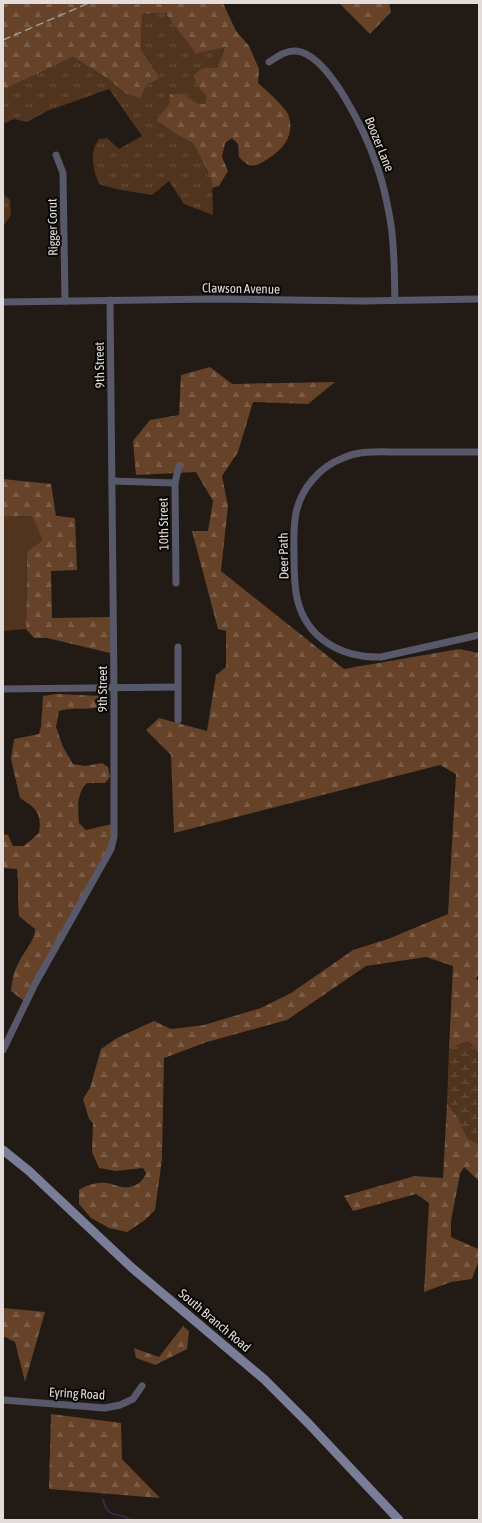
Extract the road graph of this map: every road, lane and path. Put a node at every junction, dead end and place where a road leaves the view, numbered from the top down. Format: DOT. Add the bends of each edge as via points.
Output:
graph roads {
  1 [pos="269,62"];
  2 [pos="56,155"];
  3 [pos="479,299"];
  4 [pos="110,300"];
  5 [pos="395,300"];
  6 [pos="65,301"];
  7 [pos="3,302"];
  8 [pos="479,452"];
  9 [pos="179,466"];
  10 [pos="112,481"];
  11 [pos="175,483"];
  12 [pos="176,583"];
  13 [pos="479,635"];
  14 [pos="178,647"];
  15 [pos="177,687"];
  16 [pos="114,688"];
  17 [pos="3,689"];
  18 [pos="178,720"];
  19 [pos="3,1050"];
  20 [pos="3,1150"];
  21 [pos="142,1386"];
  22 [pos="3,1400"];
  23 [pos="399,1520"];
  1 -- 5 [label="street, Boozer Lane" via="287,51 295,50 315,59 336,85 363,130 381,179 390,220"];
  2 -- 6 [label="street, Rigger Corut" via="63,173"];
  3 -- 5 [label="street, Clawson Avenue"];
  4 -- 5 [label="street, Clawson Avenue"];
  4 -- 6 [label="street, Clawson Avenue"];
  4 -- 10 [label="street, 9th Street"];
  6 -- 7 [label="street, Clawson Avenue"];
  8 -- 13 [label="street, Deer Path" via="365,452 342,458 325,468 308,485 299,503 294,527 298,602 311,627 329,644 350,654 381,657"];
  9 -- 11 [label="street, 10th Street"];
  10 -- 11 [label="street"];
  10 -- 16 [label="street, 9th Street"];
  11 -- 12 [label="street, 10th Street"];
  14 -- 15 [label="street"];
  15 -- 16 [label="street"];
  15 -- 18 [label="street"];
  16 -- 17 [label="street"];
  16 -- 19 [label="street, 9th Street" via="114,838 111,849 35,984"];
  20 -- 23 [label="street, South Branch Road" via="29,1171 131,1267 264,1379"];
  21 -- 22 [label="street, Eyring Road" via="133,1399 105,1408"];
}
